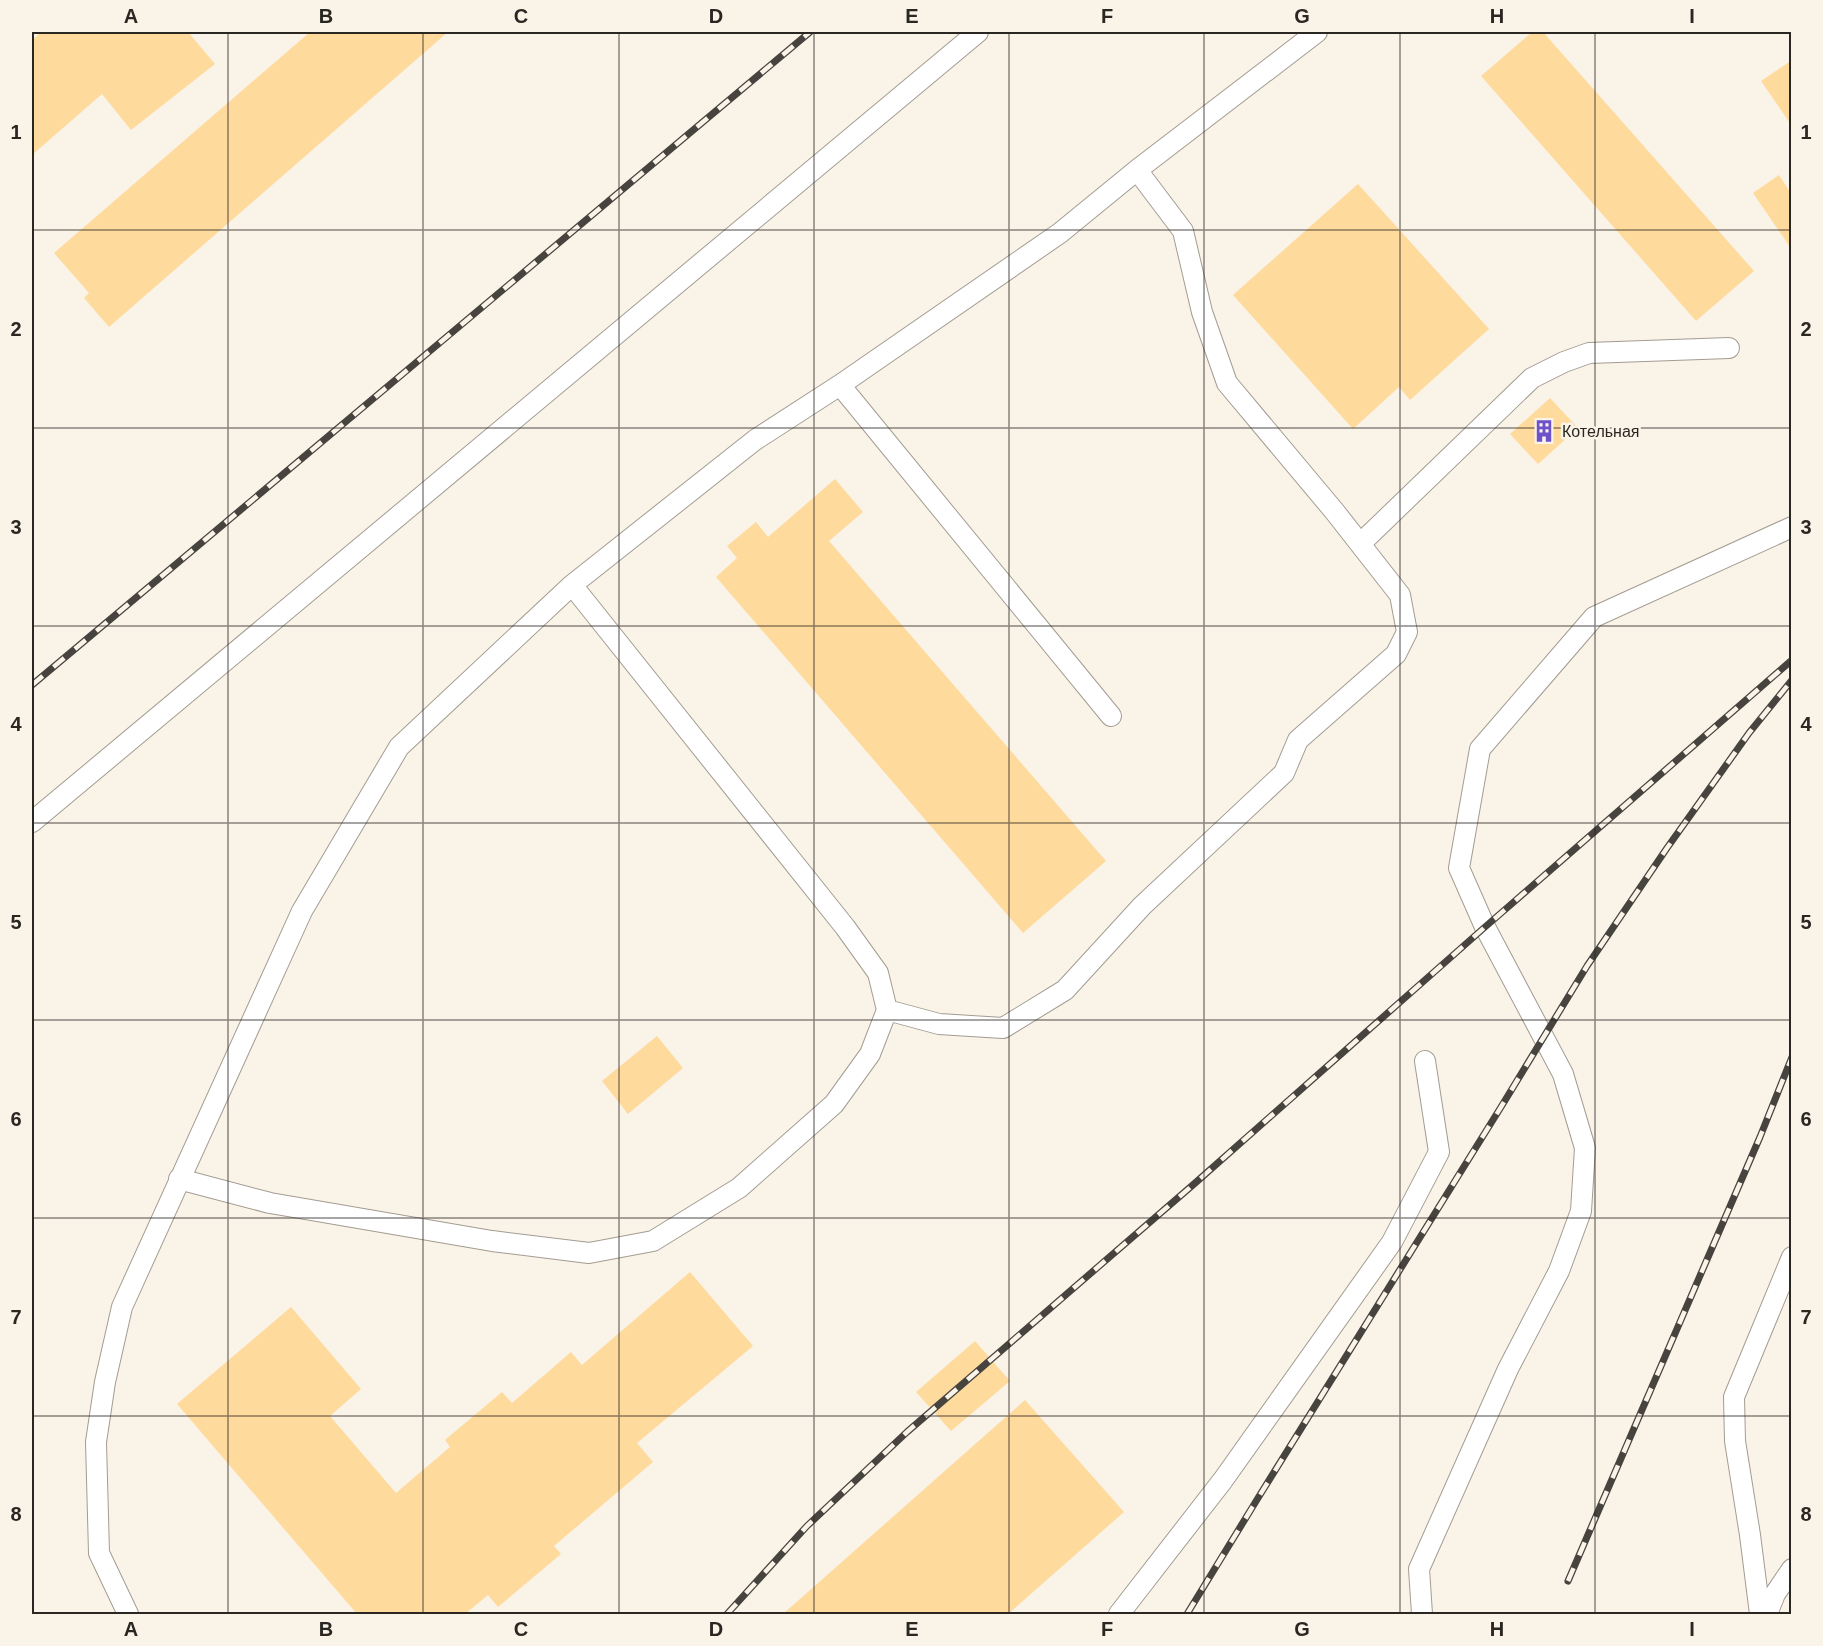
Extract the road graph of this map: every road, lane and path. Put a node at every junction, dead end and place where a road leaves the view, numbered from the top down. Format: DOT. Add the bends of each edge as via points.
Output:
graph roads {
  1 [pos="978,32"];
  2 [pos="1317,32"];
  3 [pos="1137,170"];
  4 [pos="1729,348"];
  5 [pos="840,385"];
  6 [pos="1791,527"];
  7 [pos="1359,544"];
  8 [pos="572,585"];
  9 [pos="1111,716"];
  10 [pos="32,822"];
  11 [pos="887,1010"];
  12 [pos="1425,1061"];
  13 [pos="180,1179"];
  14 [pos="1791,1257"];
  15 [pos="1791,1569"];
  16 [pos="128,1614"];
  17 [pos="1119,1614"];
  18 [pos="1422,1614"];
  19 [pos="1760,1614"];
  20 [pos="1767,1614"];
  1 -- 10 [label="lane"];
  2 -- 3 [label="lane"];
  3 -- 5 [label="lane" via="1060,233"];
  3 -- 7 [label="lane" via="1183,231 1202,312 1227,383"];
  4 -- 7 [label="lane" via="1589,353 1532,378"];
  5 -- 8 [label="lane" via="755,440"];
  5 -- 9 [label="lane"];
  6 -- 18 [label="lane" via="1594,617 1480,749 1459,868 1485,927 1563,1074 1585,1148 1581,1211 1559,1271 1508,1369 1419,1569"];
  7 -- 11 [label="lane" via="1400,595 1407,632 1396,654 1298,740 1284,773 1142,906 1065,990 1003,1028 939,1024"];
  8 -- 11 [label="lane" via="845,927 878,973"];
  8 -- 13 [label="lane" via="399,747 302,911"];
  11 -- 13 [label="lane" via="870,1054 834,1104 739,1188 653,1241 589,1253 492,1241 270,1203"];
  12 -- 17 [label="lane" via="1439,1152 1392,1242 1223,1480"];
  13 -- 16 [label="lane" via="122,1307 96,1442 99,1553"];
  14 -- 19 [label="lane" via="1734,1396 1735,1442"];
  15 -- 20 [label="lane"];
}
